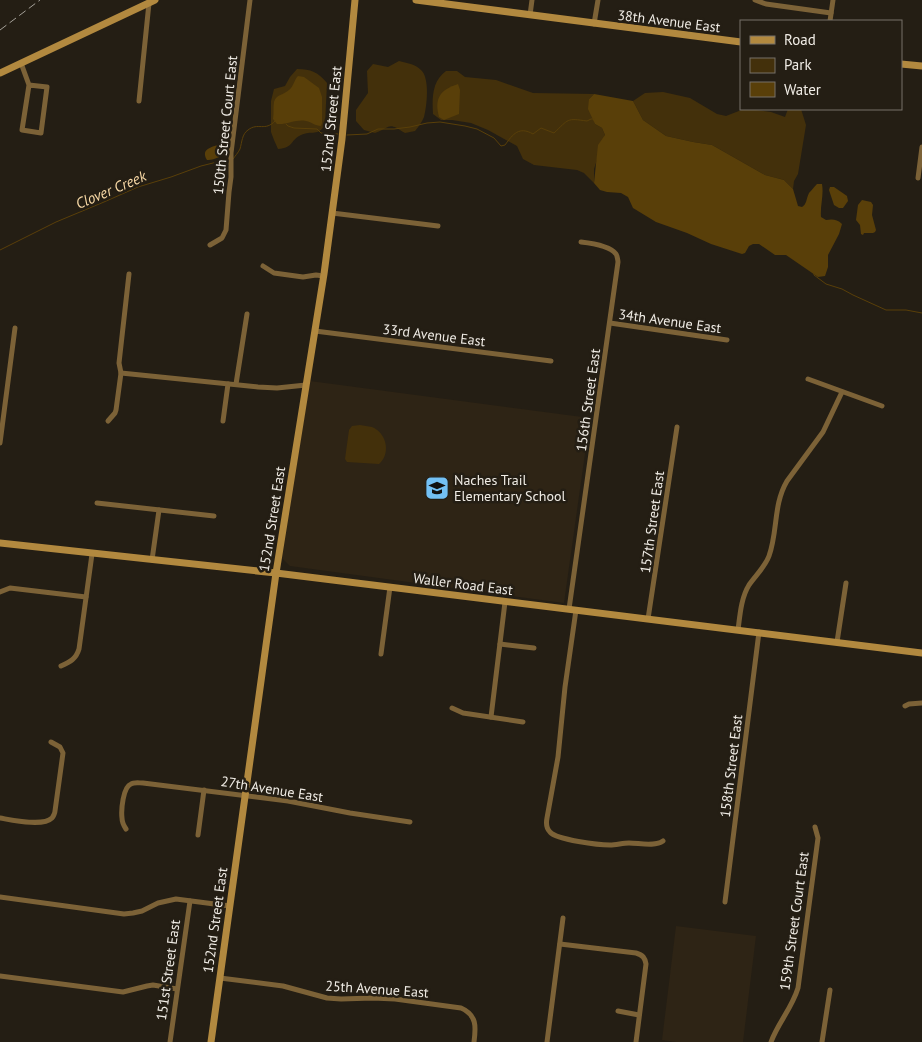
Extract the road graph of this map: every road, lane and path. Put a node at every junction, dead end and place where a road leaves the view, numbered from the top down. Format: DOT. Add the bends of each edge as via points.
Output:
graph roads {
  1 [pos="250,0"];
  2 [pos="355,0"];
  3 [pos="416,0"];
  4 [pos="532,0"];
  5 [pos="598,0"];
  6 [pos="755,0"];
  7 [pos="833,0"];
  8 [pos="152,1"];
  9 [pos="451,2"];
  10 [pos="831,13"];
  11 [pos="530,15"];
  12 [pos="830,20"];
  13 [pos="594,24"];
  14 [pos="740,42"];
  15 [pos="21,63"];
  16 [pos="902,64"];
  17 [pos="922,66"];
  18 [pos="0,72"];
  19 [pos="29,85"];
  20 [pos="138,101"];
  21 [pos="922,147"];
  22 [pos="918,178"];
  23 [pos="332,213"];
  24 [pos="438,226"];
  25 [pos="581,242"];
  26 [pos="210,245"];
  27 [pos="264,266"];
  28 [pos="129,274"];
  29 [pos="324,276"];
  30 [pos="247,314"];
  31 [pos="610,323"];
  32 [pos="14,328"];
  33 [pos="315,331"];
  34 [pos="727,340"];
  35 [pos="551,361"];
  36 [pos="121,373"];
  37 [pos="808,379"];
  38 [pos="228,384"];
  39 [pos="236,384"];
  40 [pos="306,385"];
  41 [pos="842,392"];
  42 [pos="882,406"];
  43 [pos="223,420"];
  44 [pos="108,421"];
  45 [pos="677,427"];
  46 [pos="0,443"];
  47 [pos="97,503"];
  48 [pos="159,510"];
  49 [pos="214,516"];
  50 [pos="0,543"];
  51 [pos="92,554"];
  52 [pos="152,560"];
  53 [pos="276,573"];
  54 [pos="846,583"];
  55 [pos="390,587"];
  56 [pos="0,592"];
  57 [pos="86,597"];
  58 [pos="505,602"];
  59 [pos="572,610"];
  60 [pos="648,620"];
  61 [pos="738,630"];
  62 [pos="759,632"];
  63 [pos="837,642"];
  64 [pos="500,644"];
  65 [pos="534,648"];
  66 [pos="922,653"];
  67 [pos="381,654"];
  68 [pos="61,666"];
  69 [pos="922,703"];
  70 [pos="905,706"];
  71 [pos="452,708"];
  72 [pos="491,717"];
  73 [pos="523,722"];
  74 [pos="51,742"];
  75 [pos="204,790"];
  76 [pos="245,796"];
  77 [pos="0,818"];
  78 [pos="410,822"];
  79 [pos="815,828"];
  80 [pos="126,830"];
  81 [pos="198,836"];
  82 [pos="663,841"];
  83 [pos="0,897"];
  84 [pos="190,902"];
  85 [pos="725,902"];
  86 [pos="230,906"];
  87 [pos="563,918"];
  88 [pos="560,944"];
  89 [pos="0,976"];
  90 [pos="220,978"];
  91 [pos="177,989"];
  92 [pos="830,990"];
  93 [pos="618,1011"];
  94 [pos="640,1015"];
  95 [pos="170,1042"];
  96 [pos="211,1042"];
  97 [pos="474,1042"];
  98 [pos="547,1042"];
  99 [pos="636,1042"];
  100 [pos="771,1042"];
  101 [pos="822,1042"];
  1 -- 26 [label="street, 150th Street Court East" via="231,153 226,230 222,238"];
  2 -- 23 [label="street, 152nd Street East"];
  3 -- 9 [label="street, 38th Avenue East"];
  4 -- 11 [label="street"];
  5 -- 13 [label="street"];
  6 -- 10 [label="street"];
  7 -- 10 [label="street"];
  8 -- 15 [label="street"];
  8 -- 20 [label="street"];
  9 -- 11 [label="street, 38th Avenue East"];
  10 -- 12 [label="street"];
  11 -- 13 [label="street, 38th Avenue East"];
  13 -- 14 [label="street, 38th Avenue East"];
  15 -- 18 [label="street"];
  15 -- 19 [label="street"];
  16 -- 17 [label="street"];
  19 -- 19 [label="street" via="22,130 41,133 47,87"];
  21 -- 22 [label="street"];
  23 -- 24 [label="street"];
  23 -- 29 [label="street, 152nd Street East"];
  25 -- 31 [label="street, 156th Street East" via="602,246 616,254 618,262"];
  27 -- 29 [label="street" via="274,273"];
  28 -- 36 [label="street" via="119,363"];
  29 -- 33 [label="street, 152nd Street East"];
  30 -- 39 [label="street"];
  31 -- 34 [label="street, 34th Avenue East"];
  31 -- 59 [label="street, 156th Street East"];
  32 -- 46 [label="street"];
  33 -- 35 [label="street, 33rd Avenue East"];
  33 -- 40 [label="street, 152nd Street East"];
  36 -- 38 [label="street"];
  36 -- 44 [label="street" via="116,410"];
  37 -- 41 [label="street"];
  38 -- 39 [label="street"];
  38 -- 43 [label="street"];
  39 -- 40 [label="street" via="277,388"];
  40 -- 53 [label="street, 152nd Street East"];
  41 -- 42 [label="street"];
  41 -- 61 [label="street" via="823,432 782,490 770,553 746,592"];
  45 -- 60 [label="street, 157th Street East"];
  47 -- 48 [label="street"];
  48 -- 49 [label="street"];
  48 -- 52 [label="street"];
  50 -- 51 [label="street, Waller Road East"];
  51 -- 52 [label="street, Waller Road East"];
  51 -- 57 [label="street"];
  52 -- 53 [label="street, Waller Road East"];
  53 -- 55 [label="street, Waller Road East"];
  53 -- 76 [label="street, 152nd Street East"];
  54 -- 63 [label="street"];
  55 -- 58 [label="street, Waller Road East"];
  55 -- 67 [label="street"];
  56 -- 57 [label="street" via="10,588"];
  57 -- 68 [label="street" via="79,649 75,658"];
  58 -- 59 [label="street, Waller Road East"];
  58 -- 64 [label="street"];
  59 -- 60 [label="street, Waller Road East"];
  59 -- 82 [label="street, 156th Street East" via="558,757 546,826 555,836 594,844 655,844"];
  60 -- 61 [label="street, Waller Road East"];
  61 -- 62 [label="street, Waller Road East"];
  62 -- 63 [label="street, Waller Road East"];
  62 -- 85 [label="street, 158th Street East"];
  63 -- 66 [label="street, Waller Road East"];
  64 -- 65 [label="street"];
  64 -- 72 [label="street"];
  69 -- 70 [label="street"];
  71 -- 72 [label="street"];
  72 -- 73 [label="street"];
  74 -- 77 [label="street" via="63,753 56,811 51,819 38,823"];
  75 -- 76 [label="street, 27th Avenue East"];
  75 -- 80 [label="street, 27th Avenue East" via="130,784 125,791 122,814"];
  75 -- 81 [label="street"];
  76 -- 78 [label="street, 27th Avenue East"];
  76 -- 86 [label="street, 152nd Street East"];
  79 -- 100 [label="street, 159th Street Court East" via="818,838 798,988"];
  83 -- 84 [label="street" via="124,914 142,911 165,901"];
  84 -- 86 [label="street"];
  84 -- 91 [label="street, 151st Street East"];
  86 -- 90 [label="street, 152nd Street East"];
  87 -- 88 [label="street"];
  88 -- 94 [label="street" via="636,953 644,957"];
  88 -- 98 [label="street"];
  89 -- 91 [label="street" via="123,992 154,985"];
  90 -- 96 [label="street, 152nd Street East"];
  90 -- 97 [label="street, 25th Avenue East" via="284,986 327,998 379,998 456,1007 465,1010 474,1020"];
  91 -- 95 [label="street, 151st Street East"];
  92 -- 101 [label="street"];
  93 -- 94 [label="street"];
  94 -- 99 [label="street"];
}
